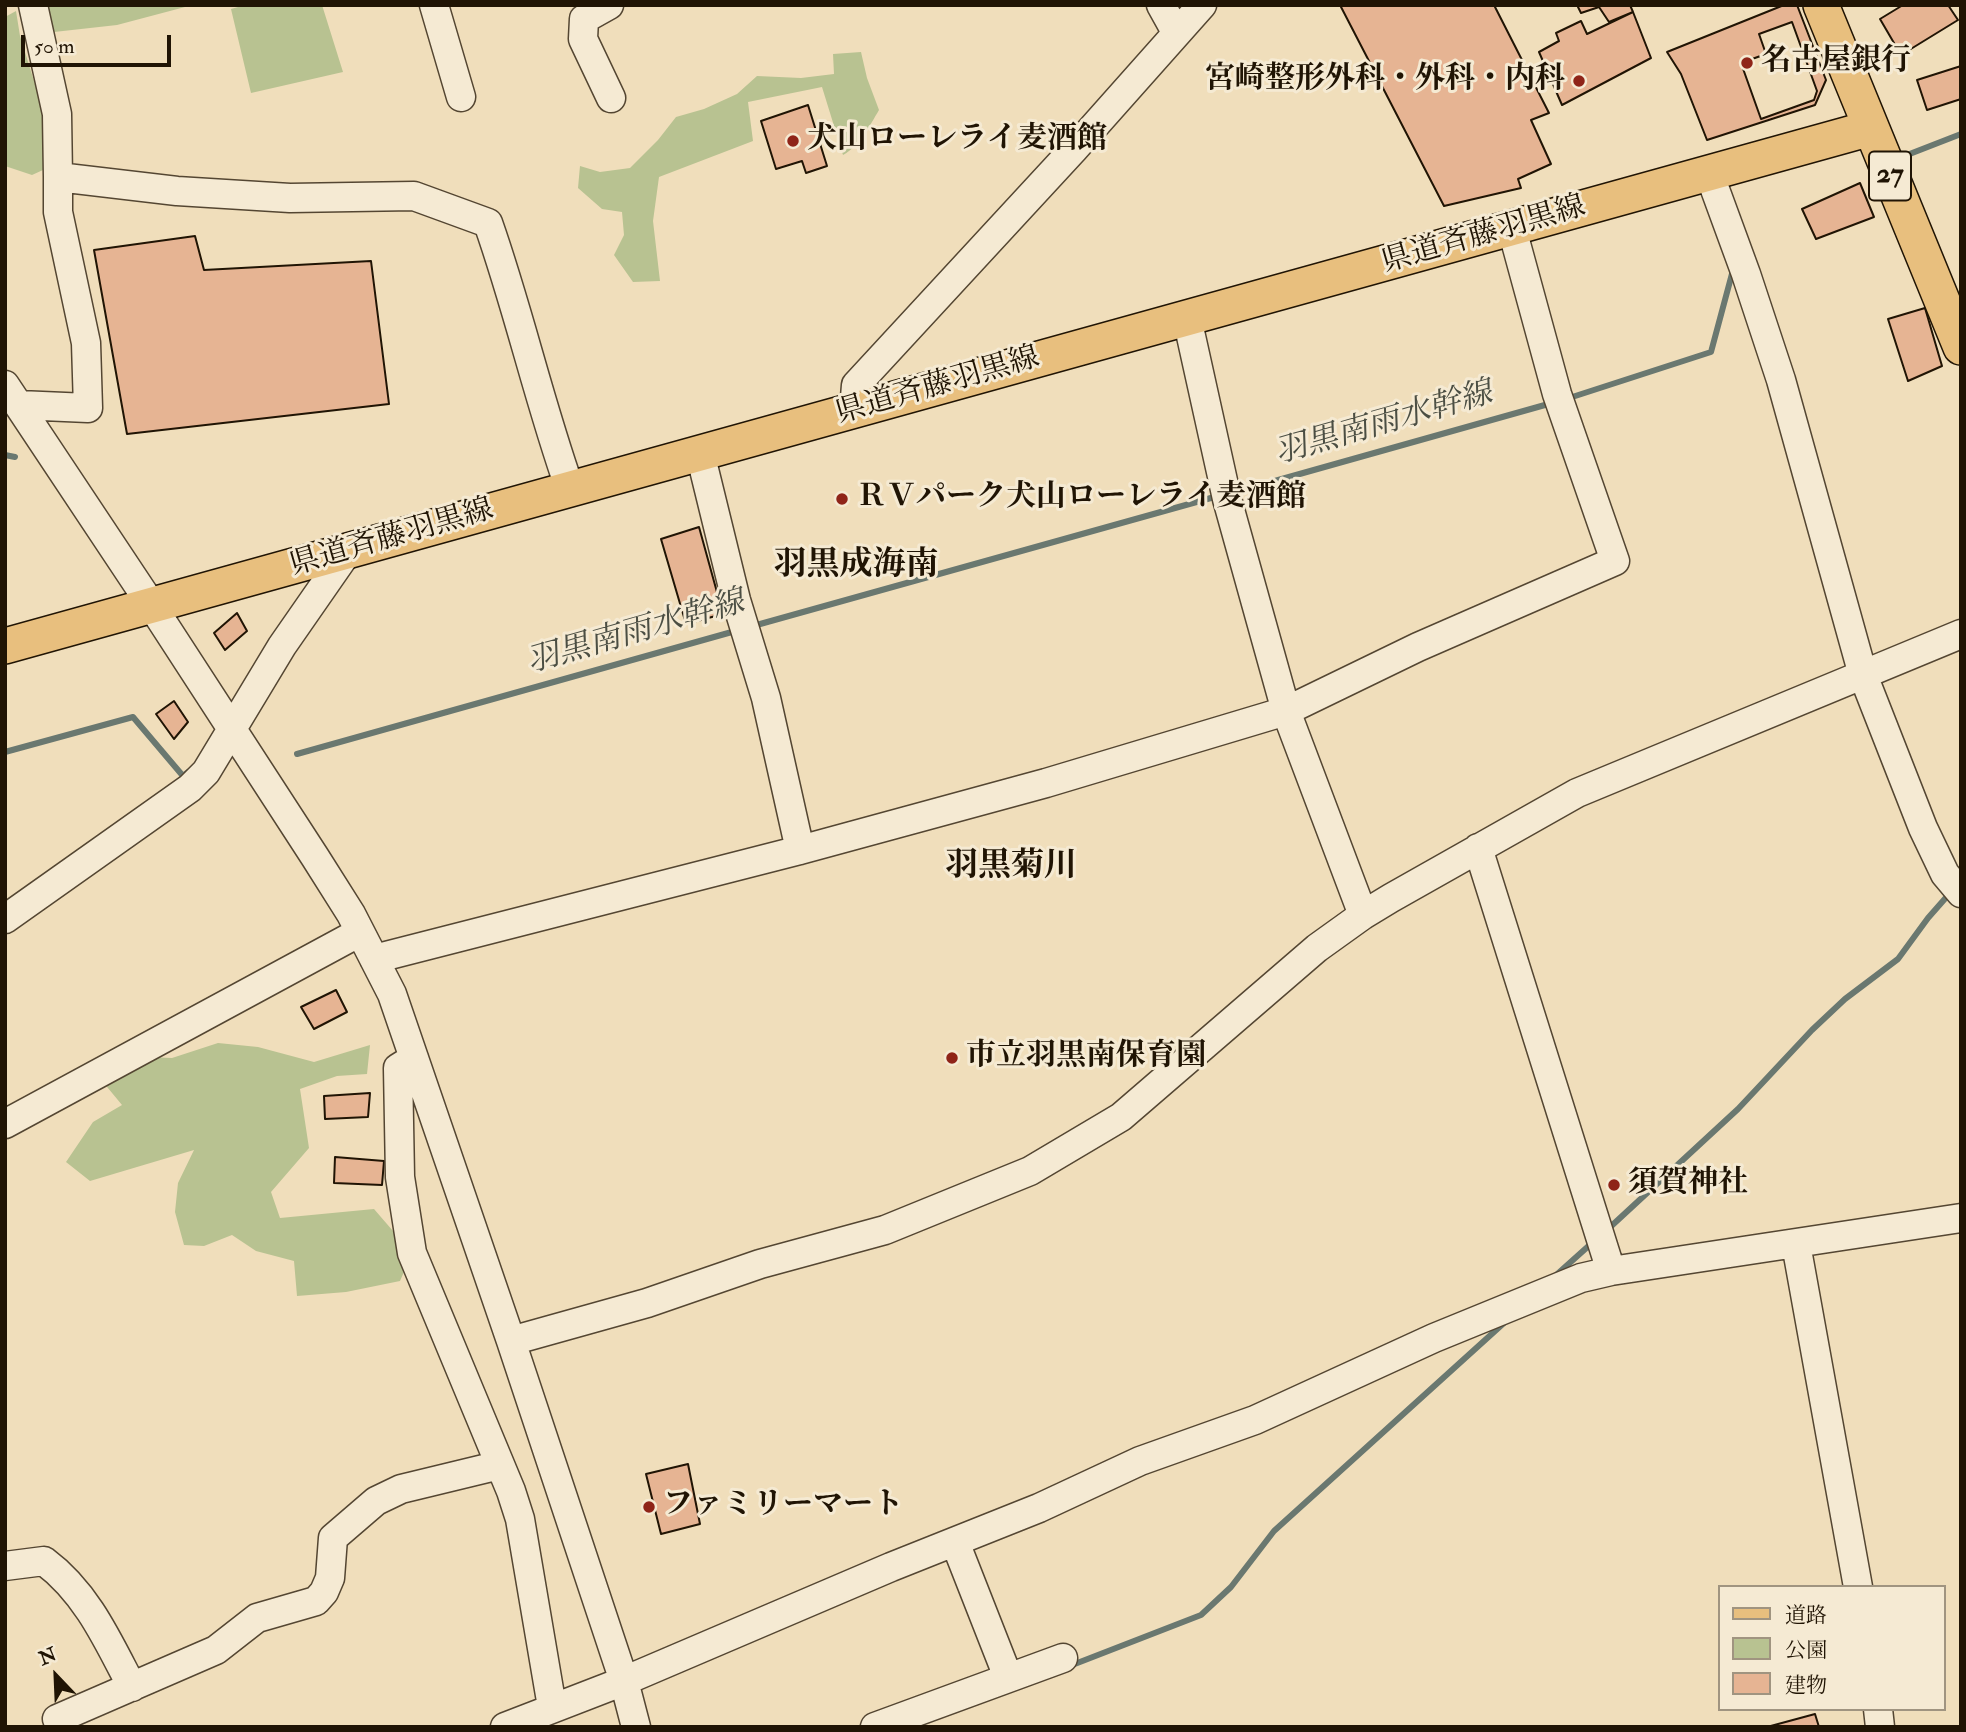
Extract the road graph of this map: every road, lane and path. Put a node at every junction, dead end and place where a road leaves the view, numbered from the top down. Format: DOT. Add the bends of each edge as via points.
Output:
graph roads {
  1 [pos="33,5"];
  2 [pos="434,5"];
  3 [pos="609,5"];
  4 [pos="1160,5"];
  5 [pos="1202,5"];
  6 [pos="1821,5"];
  7 [pos="1176,32"];
  8 [pos="461,97"];
  9 [pos="611,98"];
  10 [pos="1871,128"];
  11 [pos="1709,173"];
  12 [pos="58,177"];
  13 [pos="1512,229"];
  14 [pos="1187,318"];
  15 [pos="1961,346"];
  16 [pos="10,394"];
  17 [pos="854,410"];
  18 [pos="700,453"];
  19 [pos="570,489"];
  20 [pos="348,551"];
  21 [pos="152,606"];
  22 [pos="1961,634"];
  23 [pos="5,646"];
  24 [pos="1863,674"];
  25 [pos="1286,711"];
  26 [pos="232,731"];
  27 [pos="1478,848"];
  28 [pos="800,850"];
  29 [pos="1955,888"];
  30 [pos="1363,915"];
  31 [pos="5,919"];
  32 [pos="360,932"];
  33 [pos="374,959"];
  34 [pos="414,1058"];
  35 [pos="5,1124"];
  36 [pos="1961,1218"];
  37 [pos="1796,1244"];
  38 [pos="1611,1271"];
  39 [pos="511,1341"];
  40 [pos="500,1465"];
  41 [pos="955,1542"];
  42 [pos="5,1566"];
  43 [pos="1858,1585"];
  44 [pos="1062,1658"];
  45 [pos="1008,1677"];
  46 [pos="625,1681"];
  47 [pos="132,1687"];
  48 [pos="552,1707"];
  49 [pos="61,1727"];
  50 [pos="505,1727"];
  51 [pos="636,1727"];
  52 [pos="875,1727"];
  1 -- 12 [label="street" via="57,114"];
  2 -- 8 [label="street"];
  3 -- 9 [label="street" via="584,19 583,39"];
  4 -- 7 [label="street"];
  5 -- 7 [label="street"];
  6 -- 10 [label="main road, 27"];
  7 -- 17 [label="street" via="856,384"];
  10 -- 11 [label="main road, 県道斉藤羽黒線"];
  10 -- 15 [label="main road, 27"];
  11 -- 13 [label="main road, 県道斉藤羽黒線"];
  11 -- 24 [label="street" via="1781,380"];
  12 -- 16 [label="street" via="58,212 86,343 88,408"];
  12 -- 19 [label="street" via="290,198 414,196 488,223"];
  13 -- 14 [label="main road, 県道斉藤羽黒線"];
  13 -- 25 [label="street" via="1560,402 1615,561"];
  14 -- 17 [label="main road, 県道斉藤羽黒線"];
  14 -- 25 [label="street" via="1225,493"];
  16 -- 21 [label="street"];
  17 -- 18 [label="main road, 県道斉藤羽黒線"];
  18 -- 19 [label="main road, 県道斉藤羽黒線"];
  18 -- 28 [label="street" via="766,698"];
  19 -- 20 [label="main road, 県道斉藤羽黒線"];
  20 -- 21 [label="main road, 県道斉藤羽黒線"];
  20 -- 26 [label="street" via="282,646"];
  21 -- 23 [label="main road, 県道斉藤羽黒線"];
  21 -- 26 [label="street"];
  22 -- 24 [label="street"];
  24 -- 27 [label="street" via="1577,793"];
  24 -- 29 [label="street" via="1923,828"];
  25 -- 28 [label="street"];
  25 -- 30 [label="street"];
  26 -- 31 [label="street" via="190,788"];
  26 -- 32 [label="street"];
  27 -- 30 [label="street"];
  27 -- 38 [label="street"];
  28 -- 33 [label="street"];
  30 -- 39 [label="street" via="1317,948 1121,1117 1030,1171 885,1230"];
  32 -- 33 [label="street"];
  32 -- 35 [label="street"];
  33 -- 34 [label="street" via="392,994"];
  34 -- 39 [label="street"];
  34 -- 40 [label="street" via="398,1068 400,1177 412,1253"];
  36 -- 37 [label="street"];
  37 -- 38 [label="street"];
  37 -- 43 [label="street"];
  38 -- 41 [label="street" via="1581,1278 1434,1338 1255,1420 1140,1461"];
  39 -- 46 [label="street"];
  40 -- 47 [label="street" via="401,1489 376,1501 333,1538 330,1578 316,1601 257,1618 216,1650"];
  40 -- 48 [label="street" via="520,1518"];
  41 -- 45 [label="street"];
  41 -- 46 [label="street"];
  42 -- 47 [label="street" via="44,1561 65,1577 102,1628"];
  44 -- 45 [label="street"];
  45 -- 52 [label="street"];
  46 -- 48 [label="street"];
  46 -- 51 [label="street"];
  47 -- 49 [label="street" via="57,1719"];
  48 -- 50 [label="street"];
}
